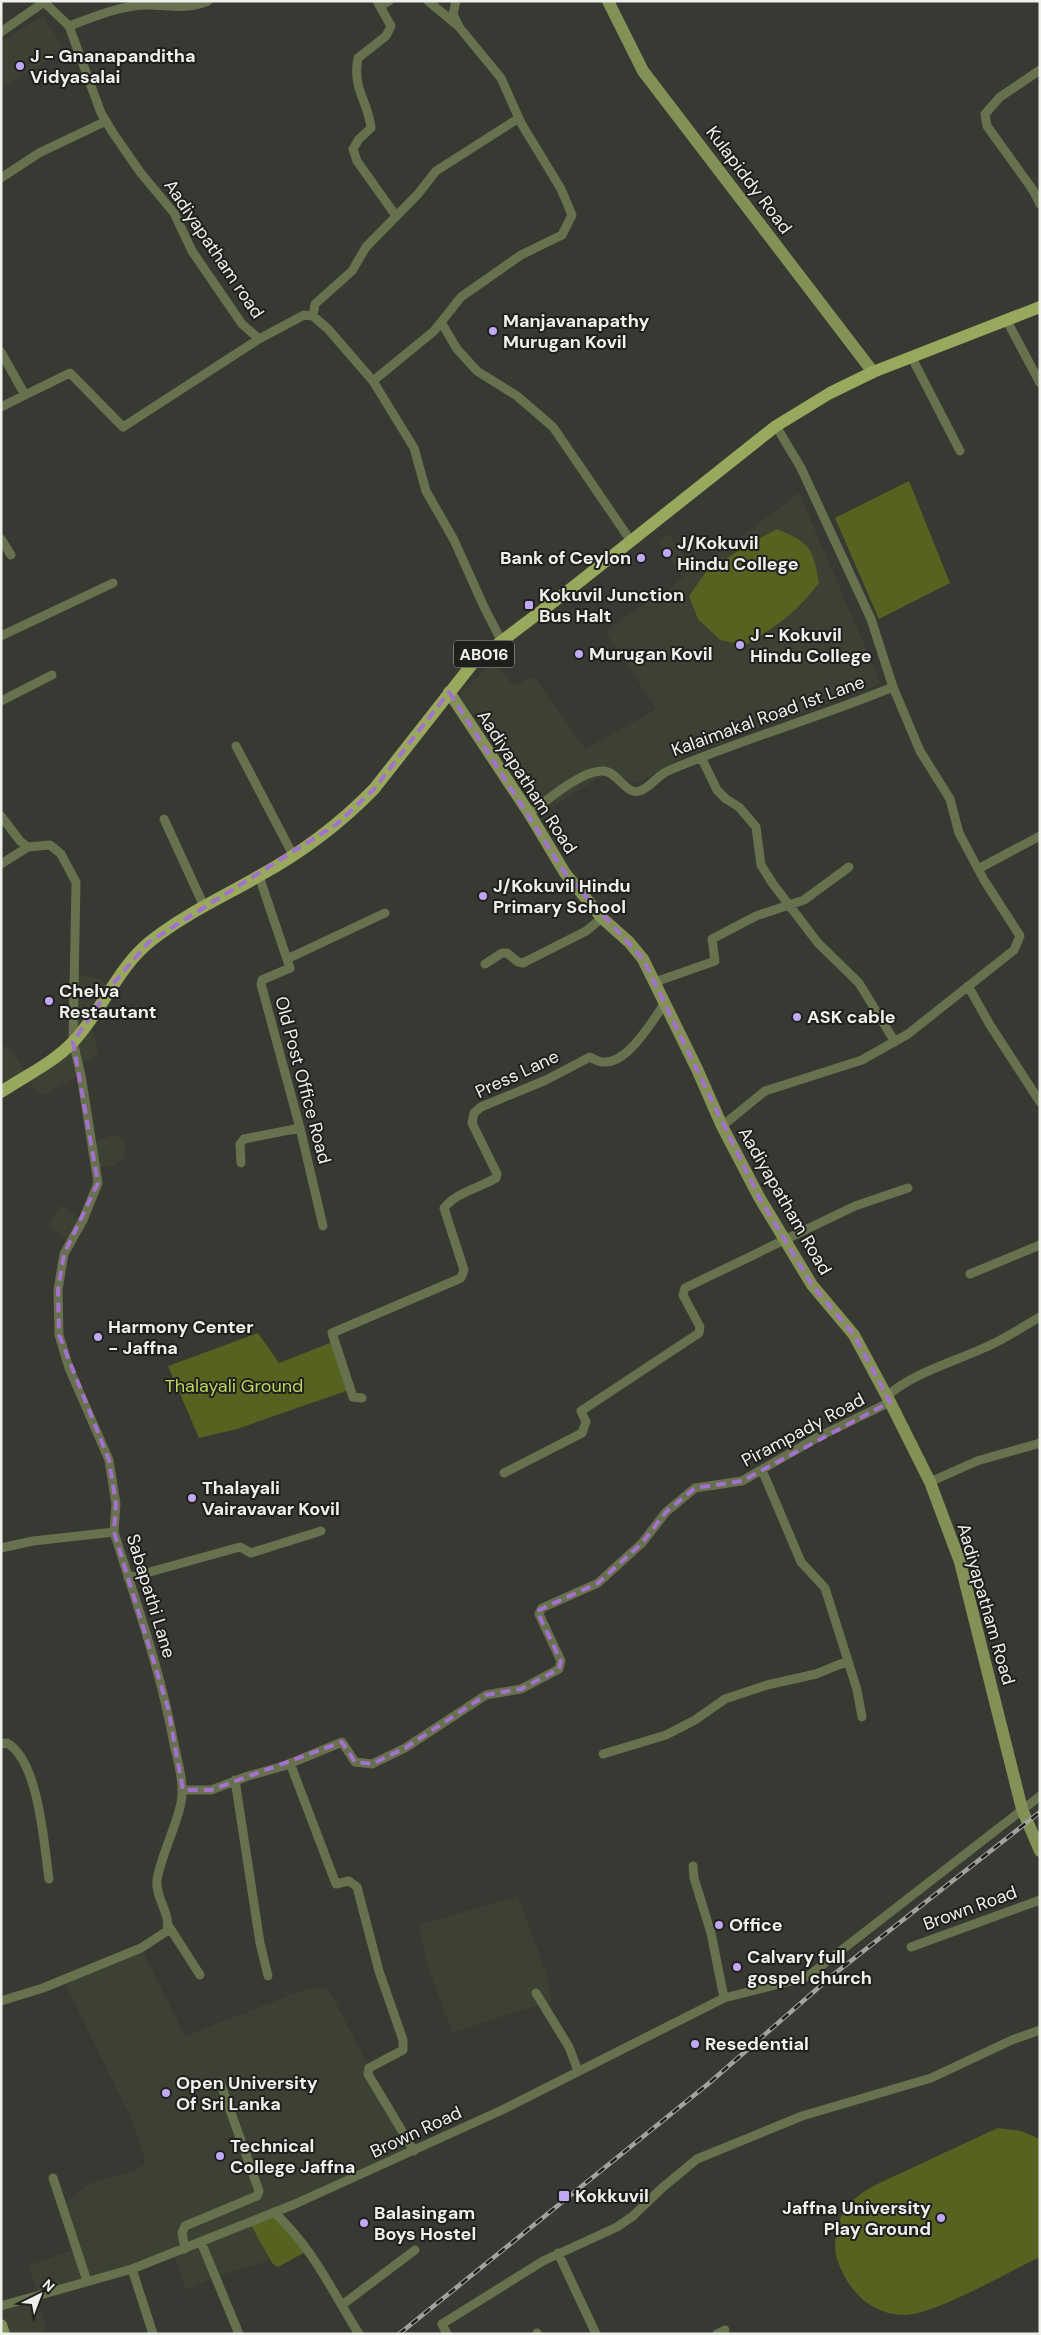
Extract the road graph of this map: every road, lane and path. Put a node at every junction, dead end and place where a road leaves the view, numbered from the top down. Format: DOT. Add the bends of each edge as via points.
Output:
graph roads {
  1 [pos="208,1"];
  2 [pos="390,1"];
  3 [pos="428,1"];
  4 [pos="456,1"];
  5 [pos="608,1"];
  6 [pos="43,2"];
  7 [pos="378,4"];
  8 [pos="69,26"];
  9 [pos="459,27"];
  10 [pos="1,32"];
  11 [pos="1040,70"];
  12 [pos="520,118"];
  13 [pos="106,121"];
  14 [pos="1,178"];
  15 [pos="1040,204"];
  16 [pos="396,216"];
  17 [pos="1040,307"];
  18 [pos="313,316"];
  19 [pos="1006,319"];
  20 [pos="441,322"];
  21 [pos="259,338"];
  22 [pos="1,352"];
  23 [pos="912,358"];
  24 [pos="873,372"];
  25 [pos="373,381"];
  26 [pos="1040,383"];
  27 [pos="25,395"];
  28 [pos="1,407"];
  29 [pos="776,426"];
  30 [pos="960,451"];
  31 [pos="1,538"];
  32 [pos="631,541"];
  33 [pos="10,555"];
  34 [pos="113,583"];
  35 [pos="1,636"];
  36 [pos="501,640"];
  37 [pos="52,675"];
  38 [pos="893,686"];
  39 [pos="449,692"];
  40 [pos="1,701"];
  41 [pos="236,746"];
  42 [pos="702,759"];
  43 [pos="529,813"];
  44 [pos="1,816"];
  45 [pos="164,819"];
  46 [pos="1040,836"];
  47 [pos="28,847"];
  48 [pos="293,855"];
  49 [pos="1,864"];
  50 [pos="849,867"];
  51 [pos="978,869"];
  52 [pos="259,876"];
  53 [pos="790,904"];
  54 [pos="204,906"];
  55 [pos="385,913"];
  56 [pos="602,918"];
  57 [pos="287,959"];
  58 [pos="485,964"];
  59 [pos="655,982"];
  60 [pos="968,986"];
  61 [pos="665,1003"];
  62 [pos="73,1042"];
  63 [pos="895,1042"];
  64 [pos="1,1092"];
  65 [pos="1040,1102"];
  66 [pos="722,1126"];
  67 [pos="300,1128"];
  68 [pos="240,1163"];
  69 [pos="908,1188"];
  70 [pos="323,1226"];
  71 [pos="783,1240"];
  72 [pos="1040,1245"];
  73 [pos="970,1274"];
  74 [pos="1040,1316"];
  75 [pos="362,1398"];
  76 [pos="888,1400"];
  77 [pos="1040,1443"];
  78 [pos="762,1470"];
  79 [pos="504,1473"];
  80 [pos="930,1482"];
  81 [pos="321,1531"];
  82 [pos="114,1532"];
  83 [pos="1,1548"];
  84 [pos="128,1578"];
  85 [pos="848,1661"];
  86 [pos="862,1717"];
  87 [pos="1,1744"];
  88 [pos="603,1754"];
  89 [pos="290,1763"];
  90 [pos="235,1780"];
  91 [pos="183,1790"];
  92 [pos="1040,1796"];
  93 [pos="1022,1809"];
  94 [pos="1040,1852"];
  95 [pos="693,1866"];
  96 [pos="49,1879"];
  97 [pos="1040,1900"];
  98 [pos="168,1925"];
  99 [pos="911,1947"];
  100 [pos="200,1975"];
  101 [pos="268,1976"];
  102 [pos="536,1993"];
  103 [pos="724,1998"];
  104 [pos="1,2001"];
  105 [pos="1040,2030"];
  106 [pos="578,2071"];
  107 [pos="220,2082"];
  108 [pos="414,2151"];
  109 [pos="53,2178"];
  110 [pos="274,2212"];
  111 [pos="201,2242"];
  112 [pos="185,2249"];
  113 [pos="415,2250"];
  114 [pos="558,2253"];
  115 [pos="132,2269"];
  116 [pos="87,2281"];
  117 [pos="342,2305"];
  118 [pos="1,2306"];
  119 [pos="1,2325"];
  120 [pos="4,2334"];
  121 [pos="153,2334"];
  122 [pos="239,2334"];
  123 [pos="359,2334"];
  124 [pos="447,2334"];
  125 [pos="596,2334"];
  1 -- 8 [label="street" via="185,7 143,5 108,12"];
  2 -- 7 [label="street"];
  3 -- 9 [label="street"];
  4 -- 9 [label="street" via="453,14"];
  5 -- 24 [label="street, Kulapiddy Road" via="643,71"];
  6 -- 8 [label="street"];
  6 -- 10 [label="street"];
  7 -- 16 [label="street" via="391,26 386,36 358,58 357,84 370,116 371,128 359,139 354,150 357,161"];
  8 -- 13 [label="street, Aadiyapatham road"];
  9 -- 12 [label="street" via="500,78"];
  11 -- 15 [label="street" via="1000,98 985,114 987,126"];
  12 -- 16 [label="street" via="436,171"];
  12 -- 20 [label="street" via="561,189 572,215 562,235 521,255 461,297"];
  13 -- 14 [label="street" via="39,153"];
  13 -- 21 [label="street, Aadiyapatham road" via="140,172 174,213 192,251 242,324"];
  16 -- 18 [label="street" via="366,247 352,271 314,304"];
  17 -- 19 [label="main road, AB016"];
  18 -- 21 [label="street, Aadiyapatham road" via="304,315"];
  18 -- 25 [label="street"];
  19 -- 23 [label="main road, AB016"];
  19 -- 26 [label="street"];
  20 -- 25 [label="street"];
  20 -- 32 [label="street" via="457,349 477,371 517,396 553,427"];
  21 -- 27 [label="street" via="123,427 70,373"];
  22 -- 27 [label="street"];
  23 -- 24 [label="main road, AB016"];
  23 -- 30 [label="street"];
  24 -- 29 [label="main road, AB016" via="830,393"];
  25 -- 36 [label="street" via="414,448 426,491 454,540"];
  27 -- 28 [label="street"];
  29 -- 32 [label="main road, AB016"];
  29 -- 38 [label="street" via="801,468 871,619"];
  31 -- 33 [label="street"];
  32 -- 36 [label="main road, AB016"];
  34 -- 35 [label="street"];
  36 -- 39 [label="main road, AB016" via="473,663"];
  37 -- 40 [label="street"];
  38 -- 42 [label="street, Kalaimakal Road 1st Lane" via="847,706 729,746"];
  38 -- 51 [label="street" via="920,751 950,799 959,833"];
  39 -- 43 [label="street, Aadiyapatham Road"];
  39 -- 48 [label="main road, AB016" via="359,804 318,839"];
  41 -- 48 [label="street"];
  42 -- 43 [label="street, Kalaimakal Road 1st Lane" via="668,771 636,792 610,772 589,773"];
  42 -- 53 [label="street" via="717,790 739,806 756,827 761,866"];
  43 -- 56 [label="street, Aadiyapatham Road" via="565,873"];
  44 -- 47 [label="street"];
  45 -- 54 [label="street"];
  46 -- 51 [label="street"];
  47 -- 49 [label="street"];
  47 -- 62 [label="street, Sabapathi Lane" via="50,845 61,854 76,882"];
  48 -- 52 [label="main road, AB016"];
  50 -- 53 [label="street" via="804,900"];
  51 -- 60 [label="street" via="1020,936 1014,950"];
  52 -- 54 [label="main road, AB016"];
  52 -- 57 [label="street"];
  53 -- 59 [label="street" via="756,916 712,939 716,961"];
  53 -- 63 [label="street" via="818,943 859,984"];
  54 -- 62 [label="main road, AB016" via="149,942 111,986"];
  55 -- 57 [label="street"];
  56 -- 58 [label="street" via="586,931 523,962 502,953"];
  56 -- 59 [label="street, Aadiyapatham Road" via="629,942"];
  57 -- 67 [label="street, Old Post Office Road" via="290,968 287,971 262,980 261,984"];
  59 -- 61 [label="street, Aadiyapatham Road"];
  60 -- 63 [label="street"];
  60 -- 65 [label="street"];
  61 -- 66 [label="street, Aadiyapatham Road"];
  61 -- 75 [label="street, Press Lane" via="637,1042 617,1059 604,1063 590,1057 546,1080 481,1107 474,1114 472,1123 497,1174 496,1178 452,1199 444,1208 464,1270 461,1278 332,1333 353,1397"];
  62 -- 64 [label="main road, AB016" via="50,1062"];
  62 -- 82 [label="street, Sabapathi Lane" via="98,1183 64,1254 58,1290 59,1335 69,1368 109,1460 116,1504"];
  63 -- 66 [label="street" via="862,1060 765,1091"];
  66 -- 71 [label="street, Aadiyapatham Road"];
  67 -- 68 [label="street" via="244,1139 240,1144"];
  67 -- 70 [label="street, Old Post Office Road"];
  69 -- 71 [label="street" via="855,1206"];
  71 -- 76 [label="street, Aadiyapatham Road" via="812,1285 854,1336"];
  71 -- 79 [label="street" via="685,1288 683,1294 700,1327 699,1333 581,1411 586,1422 582,1433"];
  72 -- 73 [label="street"];
  74 -- 76 [label="street, Pirampady Road" via="986,1347 948,1362 894,1390"];
  76 -- 78 [label="street, Pirampady Road"];
  76 -- 80 [label="street, Aadiyapatham Road"];
  77 -- 80 [label="street" via="977,1461"];
  78 -- 85 [label="street" via="801,1562 825,1588"];
  78 -- 89 [label="street, Pirampady Road" via="742,1481 696,1488 666,1512 642,1543 598,1583 542,1608 538,1614 561,1661 559,1668 521,1688 486,1695 405,1748 372,1764 355,1762 342,1742"];
  80 -- 93 [label="street, Aadiyapatham Road" via="960,1562"];
  81 -- 84 [label="street" via="251,1553 240,1547"];
  82 -- 83 [label="street"];
  82 -- 84 [label="street, Sabapathi Lane"];
  84 -- 91 [label="street, Sabapathi Lane" via="168,1708"];
  85 -- 86 [label="street"];
  85 -- 88 [label="street" via="816,1674 725,1699 666,1735"];
  87 -- 96 [label="street" via="8,1742 22,1756 35,1788"];
  89 -- 90 [label="street, Pirampady Road"];
  89 -- 108 [label="street" via="336,1884 349,1880 357,1887 379,1971 403,2040 403,2050 369,2068 368,2074"];
  90 -- 91 [label="street, Pirampady Road" via="211,1790"];
  90 -- 101 [label="street"];
  91 -- 98 [label="street, Sabapathi Lane" via="157,1879 159,1900"];
  92 -- 93 [label="street"];
  93 -- 94 [label="street, Aadiyapatham Road"];
  93 -- 103 [label="street, Brown Road" via="807,1977"];
  95 -- 103 [label="street"];
  97 -- 99 [label="street, Brown Road"];
  98 -- 100 [label="street, Sabapathi Lane"];
  98 -- 104 [label="street" via="167,1931 142,1948 43,1988"];
  102 -- 106 [label="street" via="569,2047"];
  103 -- 106 [label="street, Brown Road"];
  105 -- 114 [label="street" via="931,2078 802,2116 696,2159 617,2227"];
  106 -- 108 [label="street, Brown Road"];
  107 -- 112 [label="street" via="259,2191 257,2196 185,2226 182,2233"];
  108 -- 110 [label="street, Brown Road"];
  109 -- 116 [label="street"];
  110 -- 111 [label="street, Brown Road"];
  110 -- 117 [label="street" via="304,2242"];
  111 -- 112 [label="street, Brown Road"];
  111 -- 122 [label="street"];
  112 -- 115 [label="street, Brown Road"];
  113 -- 117 [label="street"];
  114 -- 124 [label="street" via="442,2324"];
  114 -- 125 [label="street"];
  115 -- 116 [label="street, Brown Road"];
  115 -- 121 [label="street"];
  116 -- 118 [label="street, Brown Road"];
  117 -- 123 [label="street"];
  119 -- 120 [label="street"];
}
